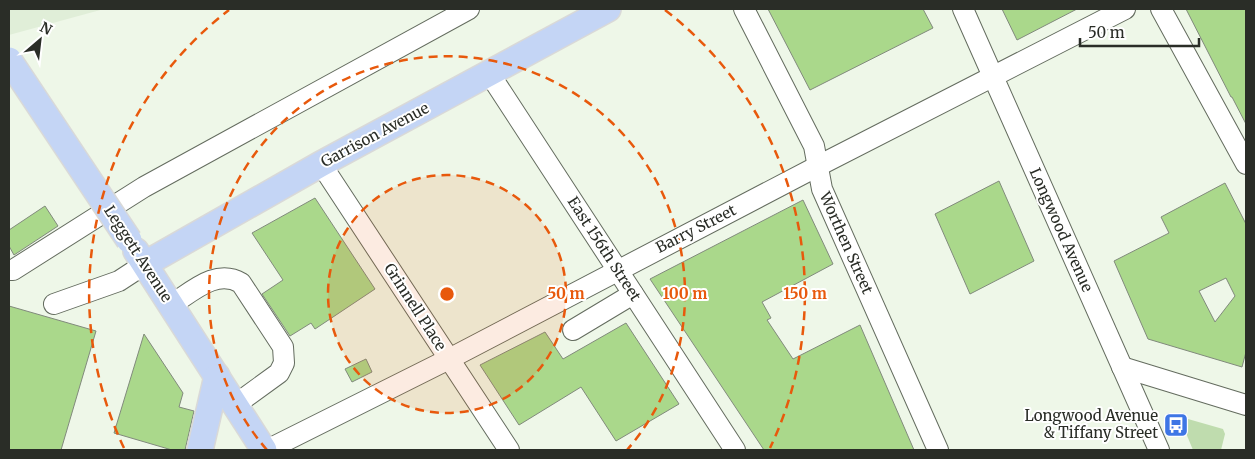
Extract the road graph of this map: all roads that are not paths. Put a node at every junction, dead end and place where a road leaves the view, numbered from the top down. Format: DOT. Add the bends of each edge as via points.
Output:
graph roads {
  1 [pos="469,9"];
  2 [pos="608,9"];
  3 [pos="744,9"];
  4 [pos="962,9"];
  5 [pos="1125,9"];
  6 [pos="1161,9"];
  7 [pos="9,60"];
  8 [pos="489,73"];
  9 [pos="993,77"];
  10 [pos="321,164"];
  11 [pos="1246,164"];
  12 [pos="818,166"];
  13 [pos="144,264"];
  14 [pos="9,270"];
  15 [pos="618,270"];
  16 [pos="633,294"];
  17 [pos="54,304"];
  18 [pos="171,306"];
  19 [pos="573,330"];
  20 [pos="448,359"];
  21 [pos="1122,367"];
  22 [pos="217,376"];
  23 [pos="235,405"];
  24 [pos="1246,405"];
  25 [pos="200,450"];
  26 [pos="265,450"];
  27 [pos="509,450"];
  28 [pos="735,450"];
  29 [pos="938,450"];
  30 [pos="1159,450"];
  1 -- 14 [label="street" via="144,187"];
  2 -- 8 [label="main road, Garrison Avenue"];
  3 -- 12 [label="street, Worthen Street" via="814,146"];
  4 -- 9 [label="street, Longwood Avenue"];
  5 -- 9 [label="street, Barry Street"];
  6 -- 11 [label="street"];
  7 -- 13 [label="main road, Leggett Avenue, bridge"];
  8 -- 10 [label="main road, Garrison Avenue"];
  8 -- 15 [label="street, East 156th Street"];
  9 -- 12 [label="street, Barry Street"];
  9 -- 21 [label="street, Longwood Avenue"];
  10 -- 13 [label="main road, Garrison Avenue"];
  10 -- 20 [label="street, Grinnell Place"];
  12 -- 15 [label="street, Barry Street"];
  12 -- 29 [label="street, Worthen Street" via="822,189"];
  13 -- 17 [label="street" via="119,281"];
  13 -- 18 [label="main road, Leggett Avenue"];
  15 -- 16 [label="street, East 156th Street"];
  15 -- 20 [label="street, Barry Street"];
  16 -- 19 [label="street"];
  16 -- 28 [label="street, East 156th Street"];
  18 -- 22 [label="main road, Leggett Avenue"];
  18 -- 23 [label="street" via="212,279 232,278 241,283 283,347 284,363 278,373"];
  20 -- 26 [label="street, Barry Street"];
  20 -- 27 [label="street, Grinnell Place"];
  21 -- 24 [label="street"];
  21 -- 30 [label="street, Longwood Avenue"];
  22 -- 23 [label="main road, Leggett Avenue"];
  22 -- 25 [label="main road"];
  23 -- 26 [label="main road, Leggett Avenue"];
}
